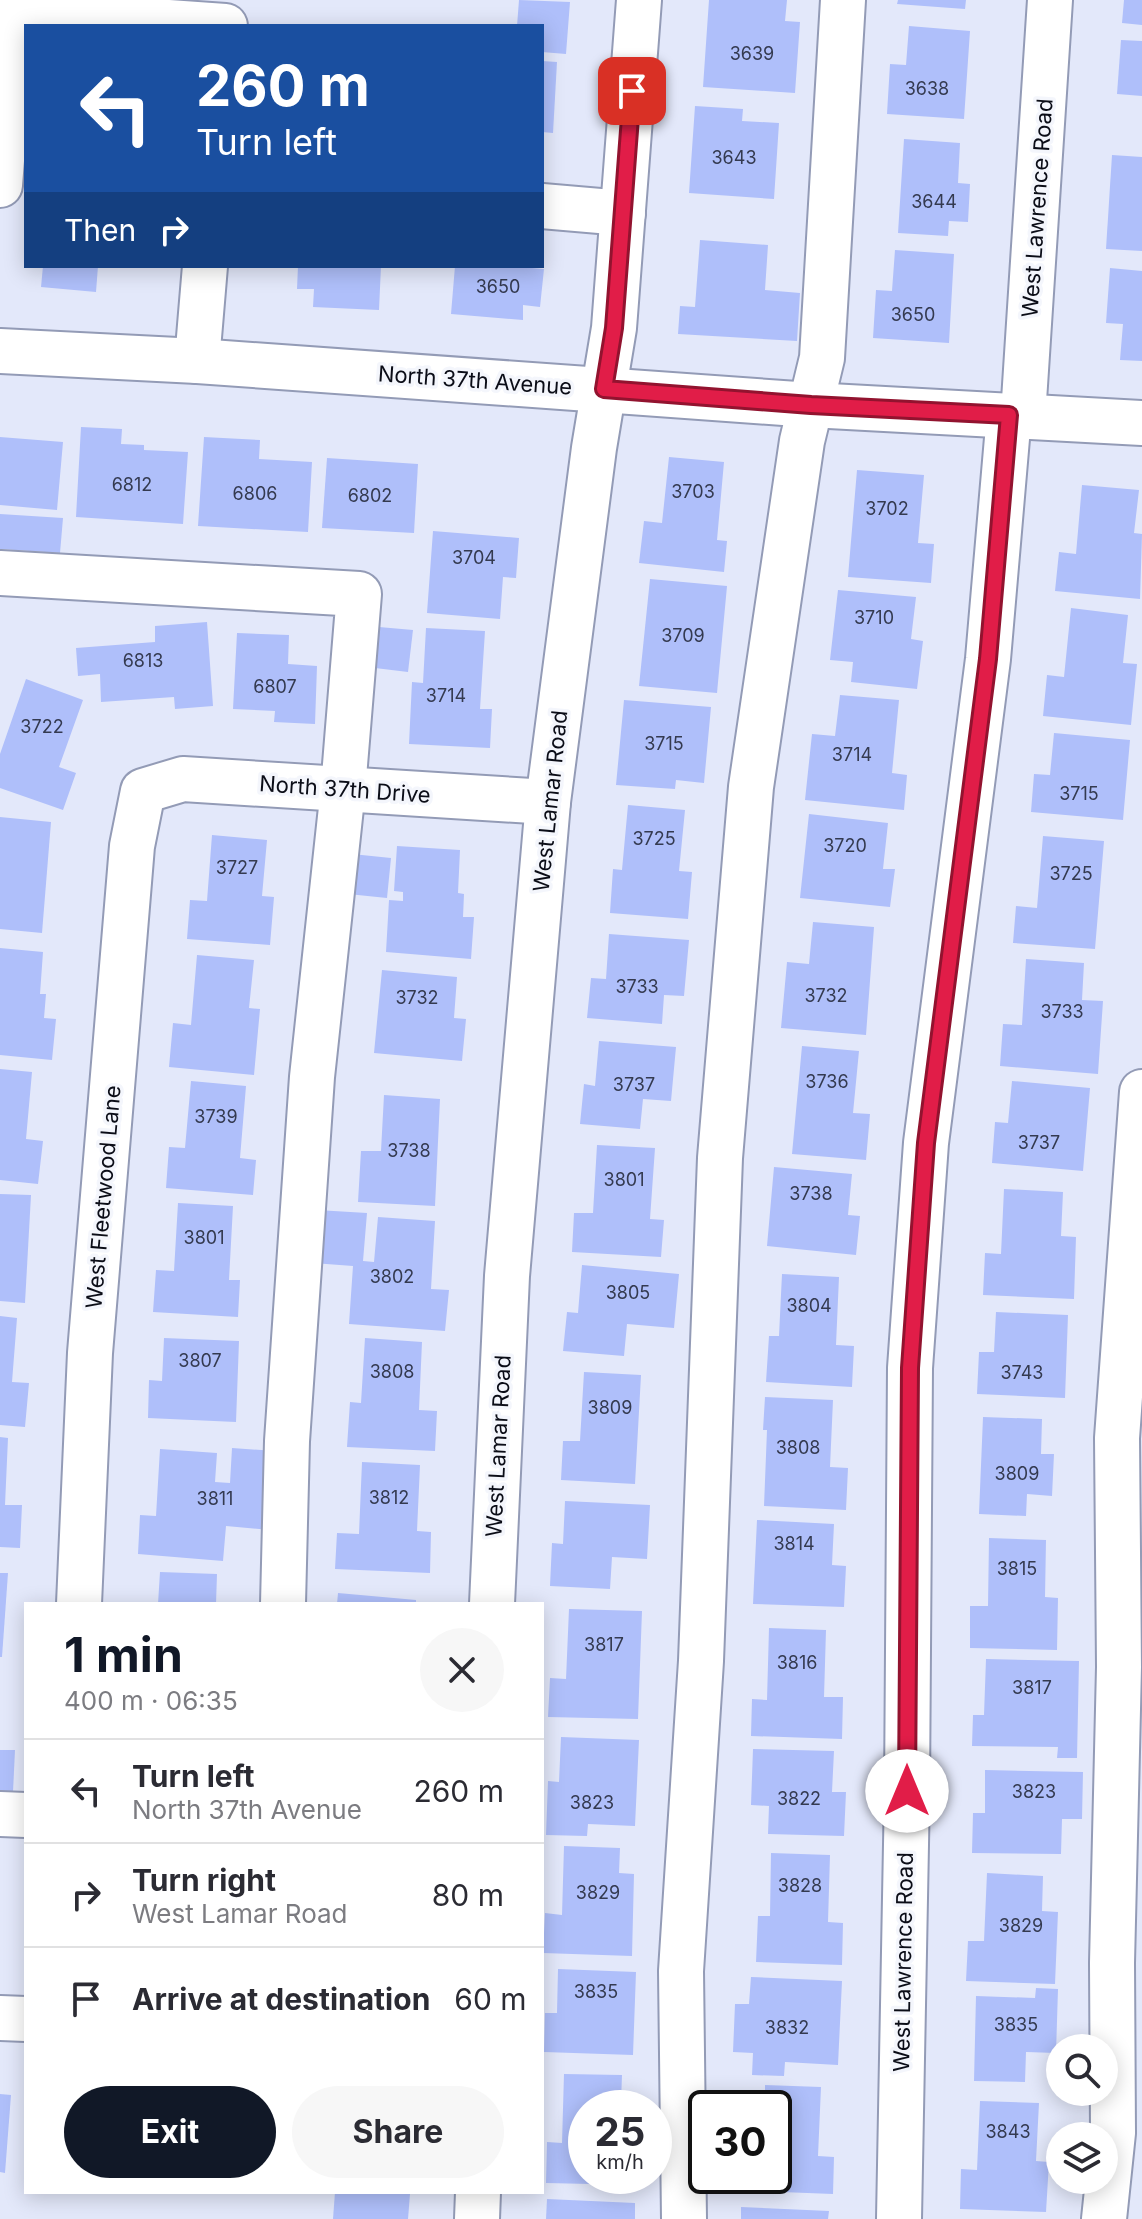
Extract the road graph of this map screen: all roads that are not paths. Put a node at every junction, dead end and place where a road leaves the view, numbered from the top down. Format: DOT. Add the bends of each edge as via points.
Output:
graph roads {
  1 [pos="639,0"];
  2 [pos="843,0"];
  3 [pos="1050,0"];
  4 [pos="7,10"];
  5 [pos="198,24"];
  6 [pos="0,185"];
  7 [pos="544,206"];
  8 [pos="623,213"];
  9 [pos="205,268"];
  10 [pos="0,351"];
  11 [pos="197,361"];
  12 [pos="604,389"];
  13 [pos="811,405"];
  14 [pos="1016,416"];
  15 [pos="1142,423"];
  16 [pos="0,573"];
  17 [pos="343,789"];
  18 [pos="143,791"];
  19 [pos="548,802"];
  20 [pos="1142,1092"];
  21 [pos="79,1602"];
  22 [pos="283,1602"];
  23 [pos="492,1602"];
  24 [pos="0,1814"];
  25 [pos="24,1815"];
  26 [pos="0,2018"];
  27 [pos="24,2019"];
  28 [pos="478,2194"];
  29 [pos="477,2219"];
  30 [pos="684,2219"];
  31 [pos="899,2219"];
  32 [pos="1104,2219"];
  1 -- 8 [label="street, West Lamar Road"];
  2 -- 13 [label="street" via="822,358"];
  3 -- 14 [label="street, West Lawrence Road"];
  4 -- 5 [label="street"];
  4 -- 6 [label="street"];
  7 -- 8 [label="street"];
  8 -- 12 [label="street, West Lamar Road"];
  9 -- 11 [label="street"];
  10 -- 11 [label="street, North 37th Avenue"];
  11 -- 12 [label="street, North 37th Avenue"];
  12 -- 13 [label="street, North 37th Avenue"];
  12 -- 19 [label="street, West Lamar Road"];
  13 -- 14 [label="street, North 37th Avenue"];
  13 -- 30 [label="street" via="751,787 720,1158 701,1661 681,1971"];
  14 -- 15 [label="street, North 37th Avenue"];
  14 -- 31 [label="street, West Lawrence Road" via="926,1143 910,1368"];
  16 -- 17 [label="street" via="359,594"];
  17 -- 18 [label="street, North 37th Drive" via="183,779"];
  17 -- 19 [label="street, North 37th Drive"];
  17 -- 22 [label="street" via="312,1077 287,1441"];
  18 -- 21 [label="street, West Fleetwood Lane" via="132,846 91,1337"];
  19 -- 23 [label="street, West Lamar Road" via="507,1276"];
  20 -- 32 [label="street" via="1117,1438 1113,2133"];
  24 -- 25 [label="street"];
  26 -- 27 [label="street"];
  28 -- 29 [label="street"];
}
